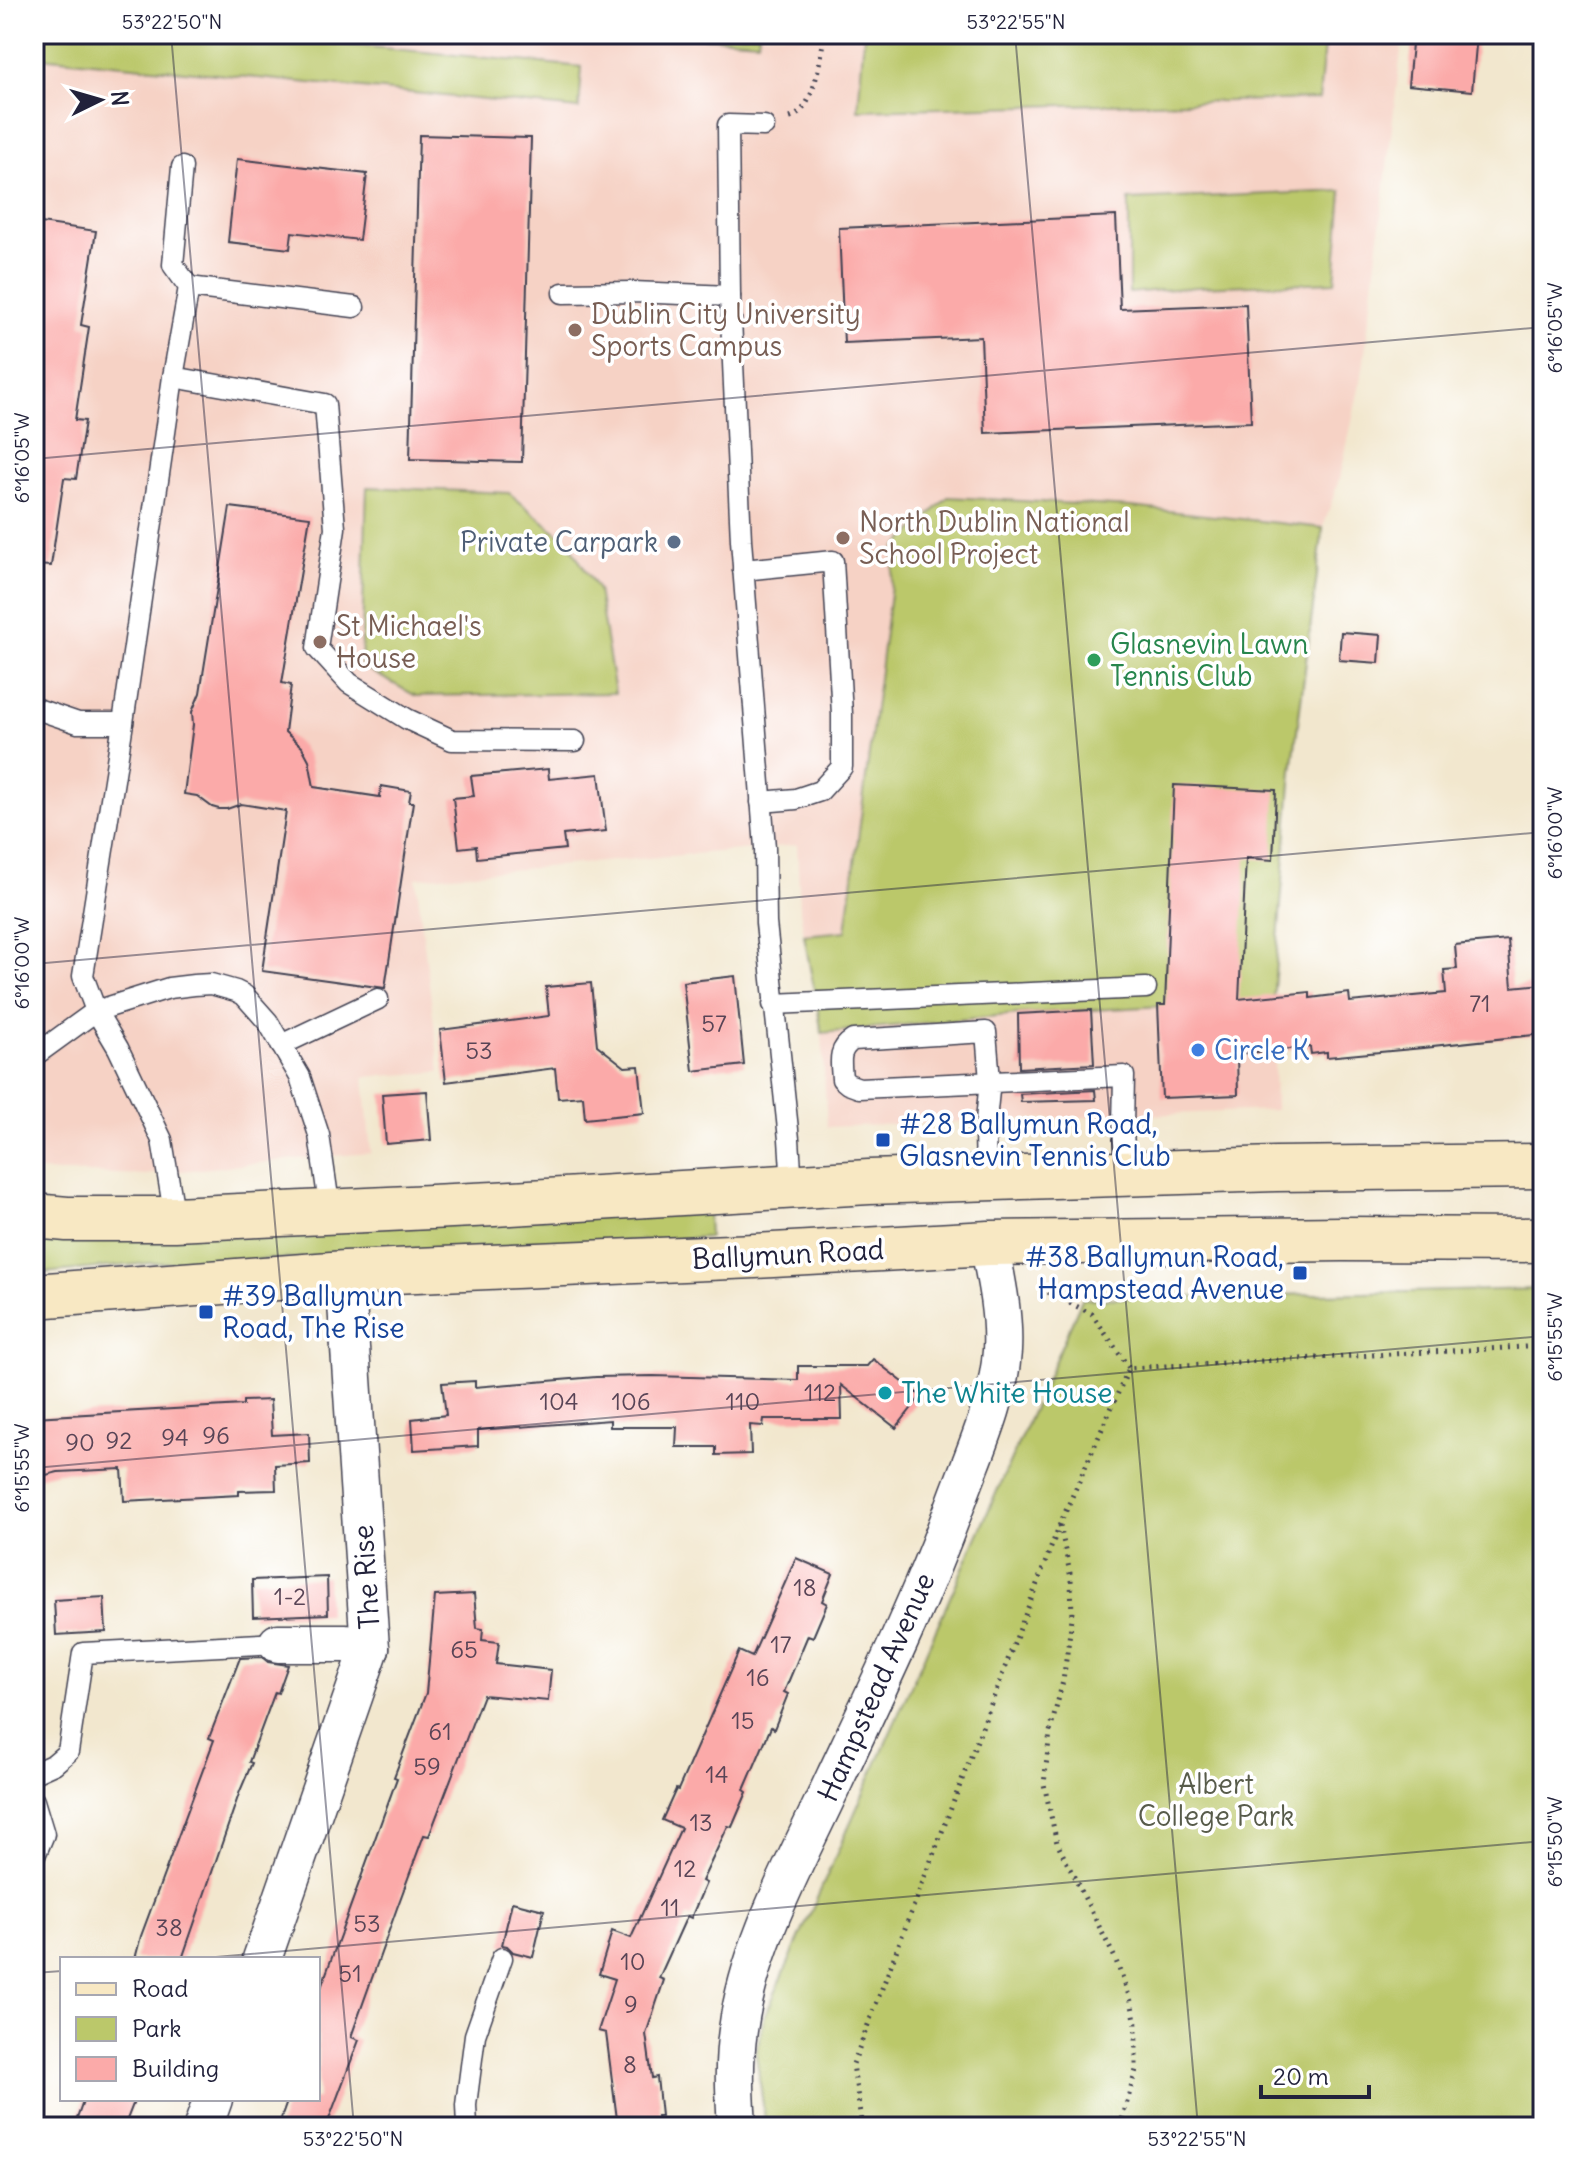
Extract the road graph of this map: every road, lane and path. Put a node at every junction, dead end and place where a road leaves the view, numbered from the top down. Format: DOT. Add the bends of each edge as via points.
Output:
graph roads {
  1 [pos="825,34"];
  2 [pos="764,126"];
  3 [pos="182,167"];
  4 [pos="189,287"];
  5 [pos="563,293"];
  6 [pos="730,296"];
  7 [pos="354,307"];
  8 [pos="173,377"];
  9 [pos="743,570"];
  10 [pos="34,708"];
  11 [pos="123,723"];
  12 [pos="575,741"];
  13 [pos="761,802"];
  14 [pos="1146,988"];
  15 [pos="378,999"];
  16 [pos="773,1004"];
  17 [pos="96,1011"];
  18 [pos="281,1045"];
  19 [pos="34,1056"];
  20 [pos="990,1081"];
  21 [pos="1543,1166"];
  22 [pos="1125,1175"];
  23 [pos="986,1178"];
  24 [pos="792,1186"];
  25 [pos="330,1211"];
  26 [pos="34,1216"];
  27 [pos="175,1219"];
  28 [pos="1543,1240"];
  29 [pos="989,1243"];
  30 [pos="345,1273"];
  31 [pos="1048,1292"];
  32 [pos="34,1296"];
  33 [pos="1543,1346"];
  34 [pos="1129,1368"];
  35 [pos="1060,1524"];
  36 [pos="278,1643"];
  37 [pos="370,1648"];
  38 [pos="34,1773"];
  39 [pos="34,1801"];
  40 [pos="34,1858"];
  41 [pos="263,1957"];
  42 [pos="502,1958"];
  43 [pos="212,2101"];
  44 [pos="203,2127"];
  45 [pos="467,2127"];
  46 [pos="737,2127"];
  47 [pos="862,2127"];
  48 [pos="1120,2127"];
  1 -- 2 [label="path" via="810,101 798,115"];
  2 -- 6 [label="lane" via="728,125"];
  3 -- 4 [label="lane" via="173,265"];
  4 -- 7 [label="lane"];
  4 -- 8 [label="lane"];
  5 -- 6 [label="lane"];
  6 -- 9 [label="lane"];
  8 -- 11 [label="lane"];
  8 -- 12 [label="lane" via="325,404 335,528 317,648 349,683 452,740"];
  9 -- 13 [label="lane"];
  9 -- 13 [label="lane" via="833,561 842,767 820,791"];
  10 -- 11 [label="lane" via="78,723"];
  11 -- 17 [label="lane" via="83,976"];
  13 -- 16 [label="lane"];
  14 -- 16 [label="lane"];
  15 -- 18 [label="lane"];
  16 -- 24 [label="lane"];
  17 -- 18 [label="lane" via="169,988 211,984 244,995"];
  17 -- 19 [label="lane"];
  17 -- 27 [label="lane" via="162,1140"];
  18 -- 25 [label="lane" via="300,1077 319,1135"];
  20 -- 20 [label="lane" via="986,1032 853,1040 840,1052 842,1079 859,1088"];
  20 -- 22 [label="lane" via="1124,1076"];
  20 -- 23 [label="lane"];
  21 -- 22 [label="main road"];
  22 -- 23 [label="main road"];
  23 -- 24 [label="main road"];
  23 -- 29 [label="main road"];
  24 -- 25 [label="main road"];
  25 -- 27 [label="main road"];
  26 -- 27 [label="main road"];
  28 -- 29 [label="main road, Ballymun Road"];
  29 -- 30 [label="main road, Ballymun Road"];
  29 -- 46 [label="street, Hampstead Avenue" via="1002,1351 984,1429 943,1540 765,1928 738,2030"];
  30 -- 32 [label="main road, Ballymun Road"];
  30 -- 37 [label="street, The Rise"];
  31 -- 34 [label="path" via="1092,1314"];
  33 -- 34 [label="path"];
  34 -- 35 [label="path"];
  35 -- 47 [label="path" via="853,2064"];
  35 -- 48 [label="path" via="1071,1578 1072,1618 1044,1784 1057,1843 1131,2001 1136,2070"];
  36 -- 37 [label="street"];
  36 -- 38 [label="lane" via="83,1653 68,1752"];
  37 -- 41 [label="street, The Rise"];
  39 -- 40 [label="lane" via="44,1834"];
  42 -- 45 [label="lane" via="475,2035"];
  43 -- 44 [label="street"];
}
